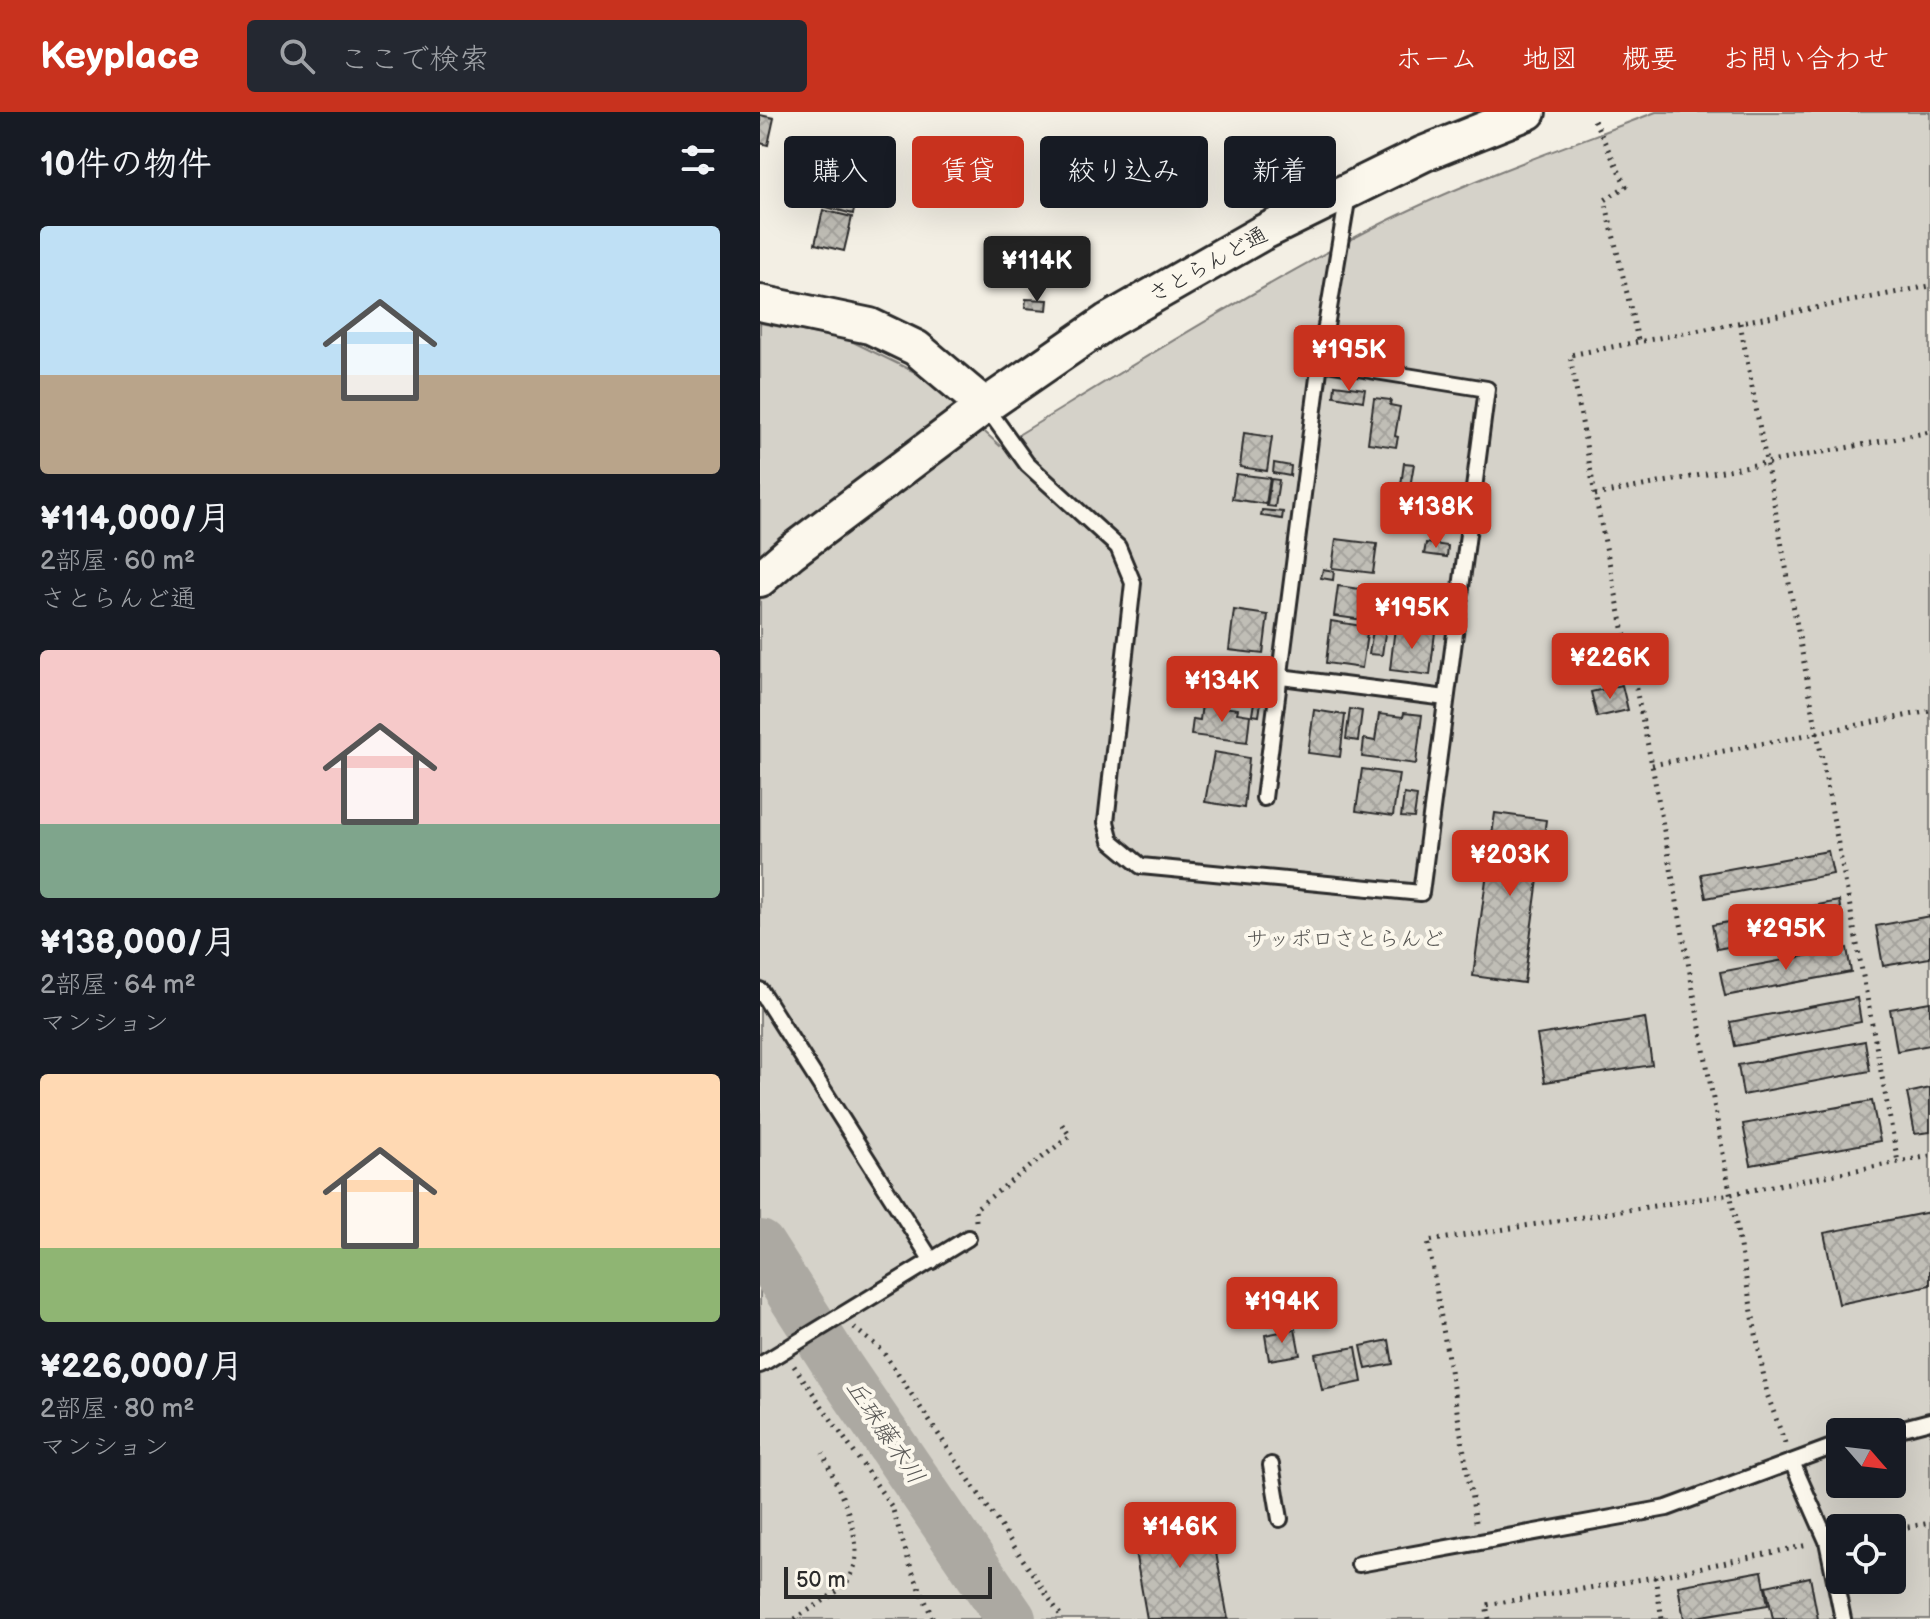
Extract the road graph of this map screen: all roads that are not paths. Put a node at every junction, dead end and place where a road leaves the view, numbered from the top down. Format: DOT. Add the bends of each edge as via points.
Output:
graph roads {
  1 [pos="1528,112"];
  2 [pos="1348,191"];
  3 [pos="760,303"];
  4 [pos="1320,362"];
  5 [pos="985,406"];
  6 [pos="760,579"];
  7 [pos="1202,667"];
  8 [pos="1281,678"];
  9 [pos="1446,698"];
  10 [pos="1264,798"];
  11 [pos="760,990"];
  12 [pos="968,1238"];
  13 [pos="932,1261"];
  14 [pos="760,1365"];
  15 [pos="1930,1421"];
  16 [pos="1906,1427"];
  17 [pos="1826,1449"];
  18 [pos="1792,1462"];
  19 [pos="1271,1465"];
  20 [pos="1280,1519"];
  21 [pos="1359,1564"];
  22 [pos="1843,1619"];
  1 -- 2 [label="street, さとらんど通"];
  2 -- 4 [label="lane"];
  2 -- 5 [label="street, さとらんど通" via="1262,233 1108,321"];
  3 -- 5 [label="street" via="870,326 916,348"];
  4 -- 8 [label="lane"];
  4 -- 9 [label="lane" via="1487,389"];
  5 -- 6 [label="street, さとらんど通"];
  5 -- 9 [label="lane" via="1027,464 1118,547 1133,583 1106,822 1111,841 1141,866 1421,893"];
  7 -- 8 [label="lane"];
  8 -- 9 [label="lane"];
  8 -- 10 [label="lane"];
  11 -- 13 [label="lane"];
  12 -- 13 [label="lane"];
  13 -- 14 [label="lane"];
  15 -- 16 [label="lane"];
  17 -- 18 [label="lane"];
  18 -- 21 [label="lane" via="1667,1508"];
  18 -- 22 [label="lane" via="1827,1541"];
  19 -- 20 [label="lane"];
}
